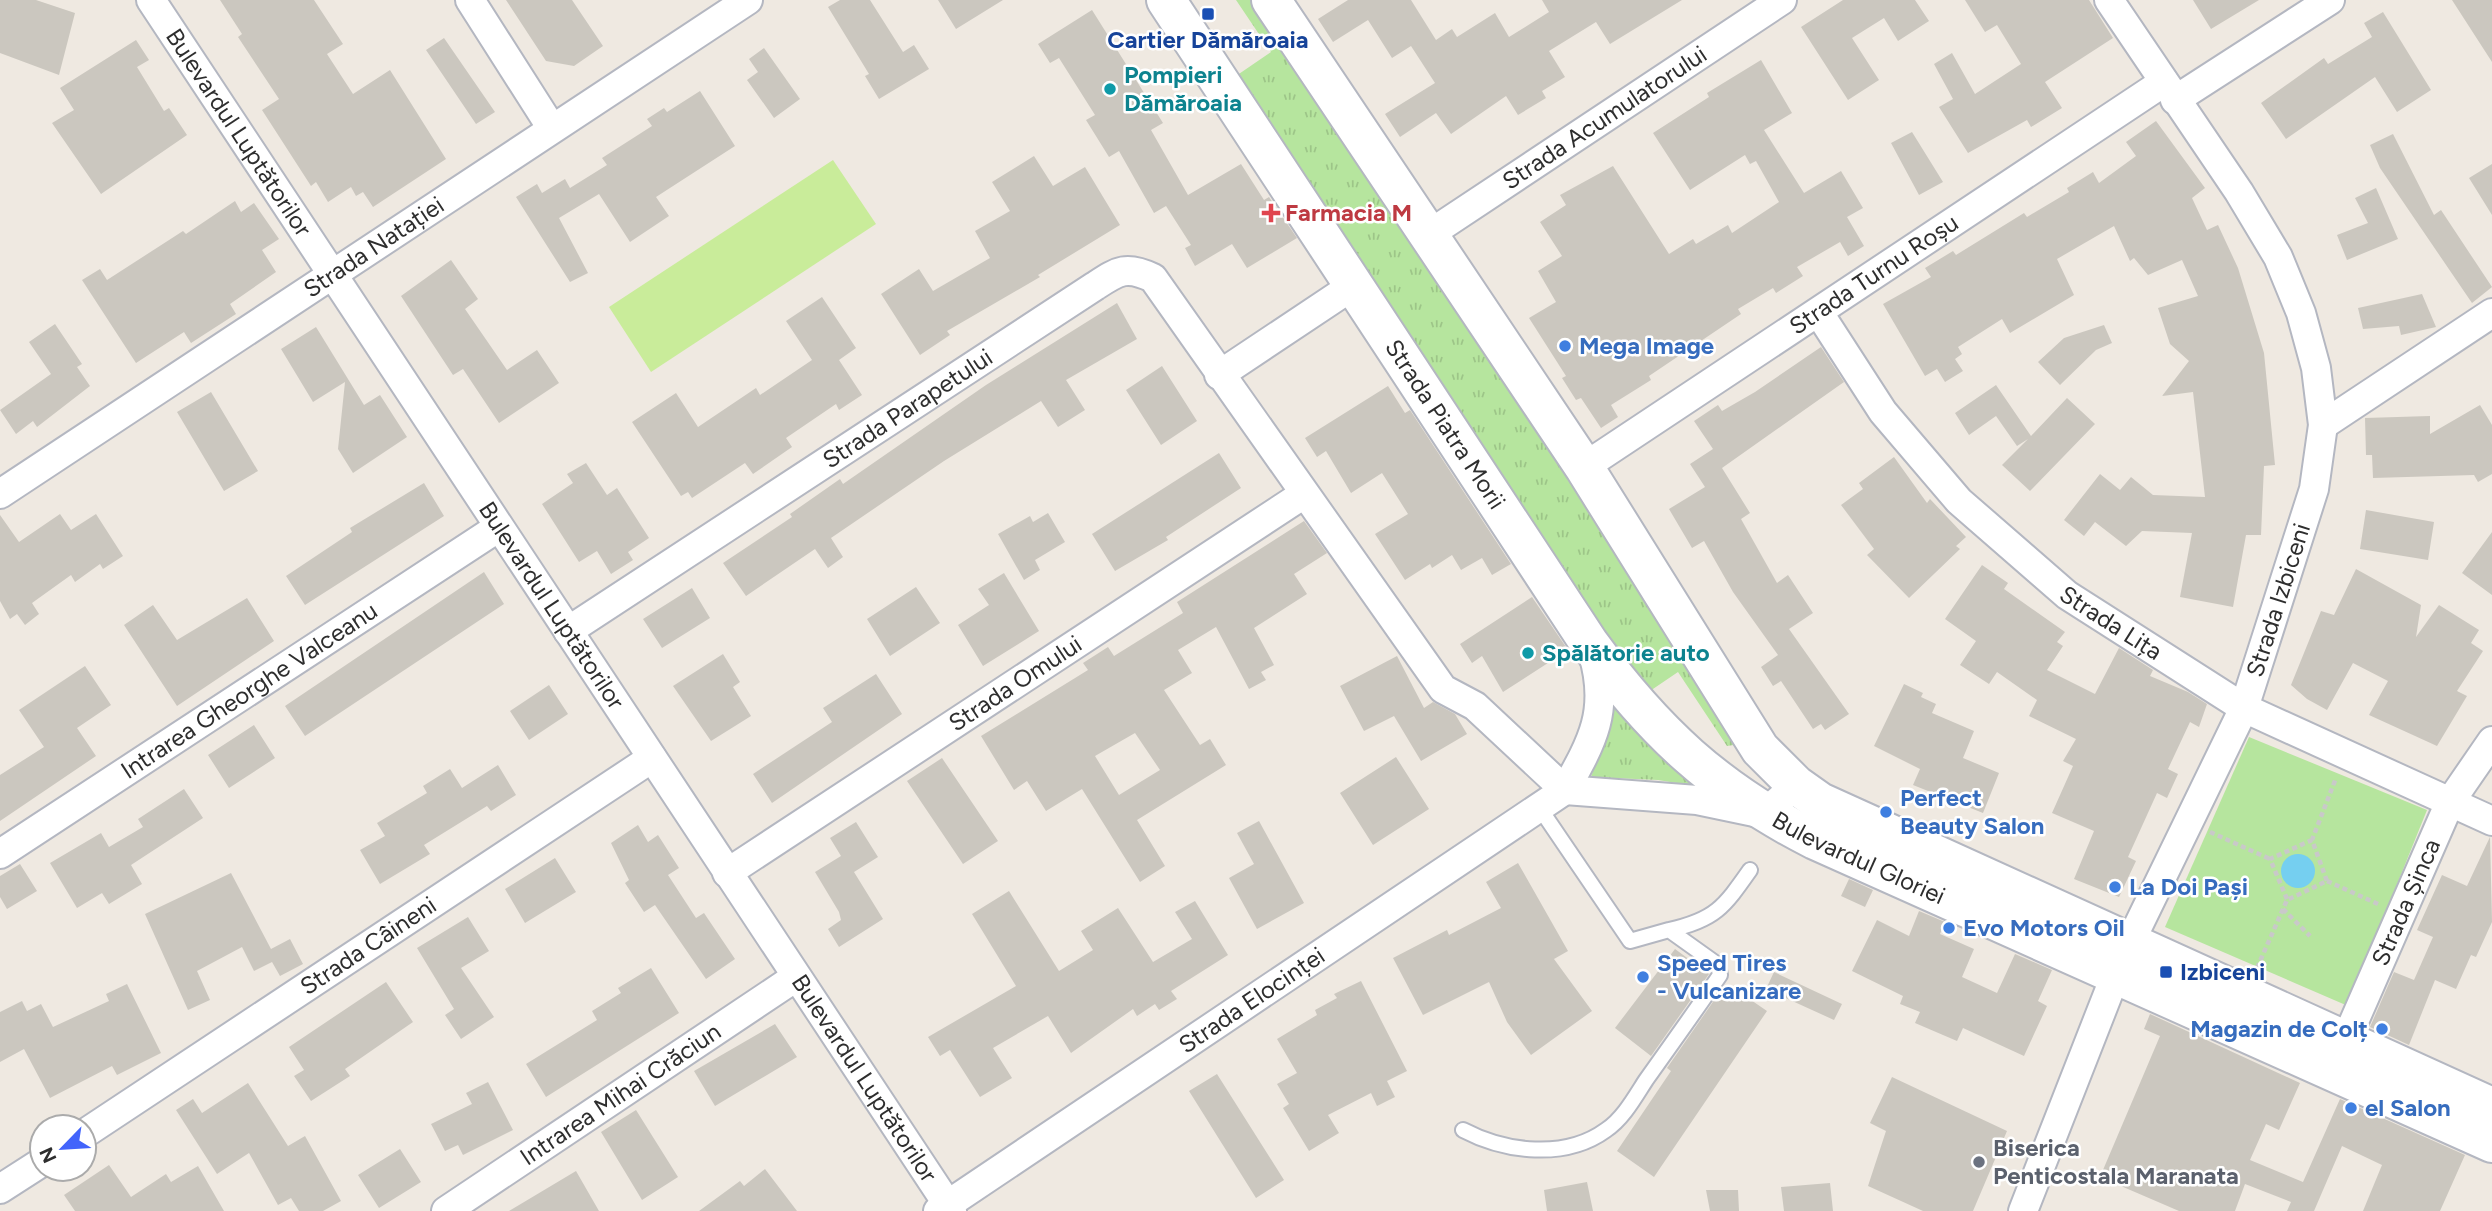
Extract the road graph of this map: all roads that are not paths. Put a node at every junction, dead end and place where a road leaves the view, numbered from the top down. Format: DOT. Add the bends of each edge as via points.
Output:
graph roads {
  1 [pos="151,0"];
  2 [pos="470,0"];
  3 [pos="748,0"];
  4 [pos="1166,0"];
  5 [pos="1271,0"];
  6 [pos="1782,0"];
  7 [pos="2109,0"];
  8 [pos="2330,0"];
  9 [pos="2170,91"];
  10 [pos="551,127"];
  11 [pos="1429,235"];
  12 [pos="332,275"];
  13 [pos="1354,285"];
  14 [pos="1819,313"];
  15 [pos="2492,313"];
  16 [pos="1219,375"];
  17 [pos="2323,425"];
  18 [pos="1584,467"];
  19 [pos="4,481"];
  20 [pos="1304,494"];
  21 [pos="499,527"];
  22 [pos="568,631"];
  23 [pos="1589,643"];
  24 [pos="2244,708"];
  25 [pos="2492,741"];
  26 [pos="653,758"];
  27 [pos="1796,785"];
  28 [pos="1565,790"];
  29 [pos="2451,802"];
  30 [pos="1539,807"];
  31 [pos="1764,814"];
  32 [pos="2492,821"];
  33 [pos="0,854"];
  34 [pos="1750,870"];
  35 [pos="727,873"];
  36 [pos="1670,930"];
  37 [pos="2123,956"];
  38 [pos="796,977"];
  39 [pos="2339,1056"];
  40 [pos="2492,1107"];
  41 [pos="98,1125"];
  42 [pos="1464,1130"];
  43 [pos="2492,1143"];
  44 [pos="28,1170"];
  45 [pos="0,1189"];
  46 [pos="946,1209"];
  47 [pos="446,1211"];
  48 [pos="2023,1211"];
  1 -- 12 [label="street, Bulevardul Luptătorilor"];
  2 -- 10 [label="street"];
  3 -- 10 [label="street, Strada Natației"];
  4 -- 13 [label="street, Strada Piatra Morii"];
  5 -- 11 [label="street"];
  6 -- 11 [label="street, Strada Acumulatorului"];
  7 -- 9 [label="street, Strada Izbiceni"];
  8 -- 9 [label="street, Strada Turnu Roșu"];
  9 -- 14 [label="street, Strada Turnu Roșu"];
  9 -- 17 [label="street, Strada Izbiceni" via="2278,257 2301,313 2316,368"];
  10 -- 12 [label="street, Strada Natației"];
  11 -- 18 [label="street"];
  12 -- 19 [label="street, Strada Natației"];
  12 -- 21 [label="street, Bulevardul Luptătorilor"];
  13 -- 16 [label="street"];
  13 -- 23 [label="street, Strada Piatra Morii"];
  14 -- 18 [label="street, Strada Turnu Roșu"];
  14 -- 24 [label="street, Strada Lița" via="1883,412 1959,501 2067,595"];
  15 -- 17 [label="street"];
  16 -- 20 [label="street, Strada Parapetului"];
  16 -- 22 [label="street, Strada Parapetului" via="1153,278 1136,270 1117,272"];
  17 -- 24 [label="street, Strada Izbiceni" via="2315,489"];
  18 -- 27 [label="street" via="1746,730"];
  20 -- 28 [label="street, Strada Parapetului" via="1443,689 1475,706"];
  20 -- 35 [label="street, Strada Omului"];
  21 -- 22 [label="street, Bulevardul Luptătorilor"];
  21 -- 33 [label="street, Intrarea Gheorghe Valceanu"];
  22 -- 26 [label="street, Bulevardul Luptătorilor"];
  23 -- 28 [label="street" via="1599,674 1598,722"];
  23 -- 31 [label="street, Strada Piatra Morii" via="1671,740"];
  24 -- 29 [label="street, Strada Lița"];
  24 -- 37 [label="street, Strada Izbiceni"];
  25 -- 29 [label="street, Strada Șinca"];
  26 -- 35 [label="street, Bulevardul Luptătorilor"];
  26 -- 41 [label="street, Strada Câineni"];
  27 -- 31 [label="street"];
  27 -- 37 [label="street, Bulevardul Gloriei"];
  28 -- 30 [label="street, Strada Elocinței"];
  28 -- 31 [label="street" via="1697,800"];
  29 -- 32 [label="street, Strada Lița"];
  29 -- 39 [label="street, Strada Șinca"];
  30 -- 36 [label="lane" via="1630,942"];
  30 -- 46 [label="street, Strada Elocinței"];
  31 -- 37 [label="street, Bulevardul Gloriei" via="1815,840"];
  34 -- 36 [label="lane" via="1723,908 1700,923"];
  35 -- 38 [label="street, Bulevardul Luptătorilor"];
  36 -- 42 [label="lane" via="1718,965 1720,975 1607,1130 1582,1143 1546,1150 1488,1143"];
  37 -- 39 [label="street, Bulevardul Gloriei"];
  37 -- 39 [label="street, Bulevardul Gloriei" via="2246,995"];
  37 -- 48 [label="street, Strada Izbiceni"];
  38 -- 46 [label="street, Bulevardul Luptătorilor"];
  38 -- 47 [label="street, Intrarea Mihai Crăciun"];
  39 -- 40 [label="street, Bulevardul Gloriei"];
  39 -- 43 [label="street, Bulevardul Gloriei"];
  44 -- 45 [label="street"];
}
